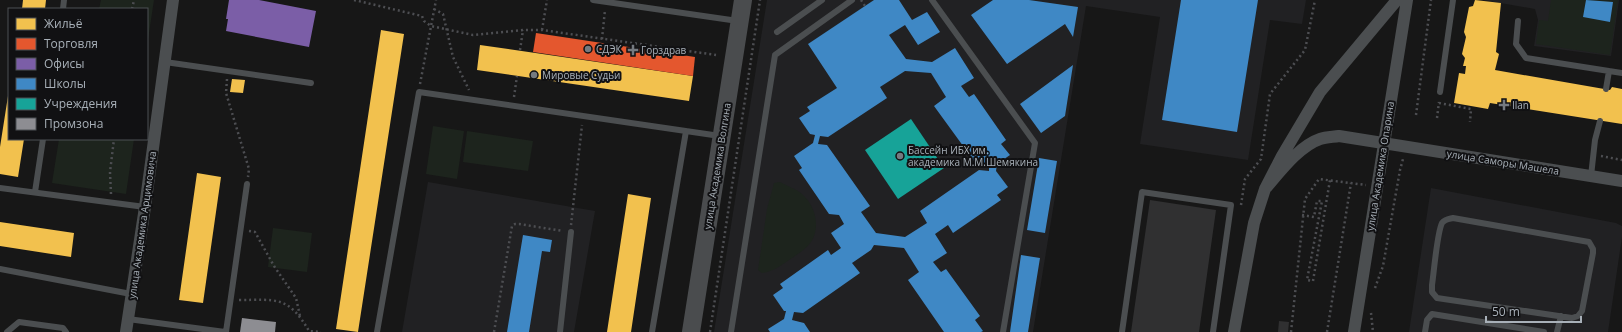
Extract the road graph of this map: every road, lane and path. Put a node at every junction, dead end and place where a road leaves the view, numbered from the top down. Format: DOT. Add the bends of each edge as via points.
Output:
graph roads {
  1 [pos="173,0"];
  2 [pos="354,0"];
  3 [pos="436,0"];
  4 [pos="547,0"];
  5 [pos="593,0"];
  6 [pos="743,0"];
  7 [pos="760,0"];
  8 [pos="822,0"];
  9 [pos="852,0"];
  10 [pos="861,0"];
  11 [pos="932,0"];
  12 [pos="1315,0"];
  13 [pos="1397,0"];
  14 [pos="1407,0"];
  15 [pos="1431,0"];
  16 [pos="1453,0"];
  17 [pos="606,2"];
  18 [pos="865,6"];
  19 [pos="434,8"];
  20 [pos="1518,21"];
  21 [pos="739,22"];
  22 [pos="431,26"];
  23 [pos="446,28"];
  24 [pos="523,30"];
  25 [pos="542,30"];
  26 [pos="777,32"];
  27 [pos="602,39"];
  28 [pos="520,50"];
  29 [pos="716,55"];
  30 [pos="165,62"];
  31 [pos="1609,70"];
  32 [pos="227,71"];
  33 [pos="1622,73"];
  34 [pos="517,76"];
  35 [pos="312,83"];
  36 [pos="1606,89"];
  37 [pos="419,92"];
  38 [pos="1440,92"];
  39 [pos="474,100"];
  40 [pos="1439,103"];
  41 [pos="512,106"];
  42 [pos="1416,115"];
  43 [pos="582,116"];
  44 [pos="1437,118"];
  45 [pos="1600,121"];
  46 [pos="1470,122"];
  47 [pos="686,131"];
  48 [pos="722,136"];
  49 [pos="43,140"];
  50 [pos="114,140"];
  51 [pos="1383,144"];
  52 [pos="1594,154"];
  53 [pos="1403,159"];
  54 [pos="1622,160"];
  55 [pos="1591,176"];
  56 [pos="1330,180"];
  57 [pos="1622,181"];
  58 [pos="1351,182"];
  59 [pos="247,184"];
  60 [pos="1367,185"];
  61 [pos="0,188"];
  62 [pos="1265,189"];
  63 [pos="1392,189"];
  64 [pos="1397,189"];
  65 [pos="35,192"];
  66 [pos="112,202"];
  67 [pos="145,207"];
  68 [pos="1240,210"];
  69 [pos="1302,216"];
  70 [pos="255,232"];
  71 [pos="571,232"];
  72 [pos="0,269"];
  73 [pos="1374,293"];
  74 [pos="131,294"];
  75 [pos="230,300"];
  76 [pos="1372,307"];
  77 [pos="300,316"];
  78 [pos="1561,316"];
  79 [pos="128,319"];
  80 [pos="7,332"];
  81 [pos="66,332"];
  82 [pos="126,332"];
  83 [pos="225,332"];
  84 [pos="321,332"];
  85 [pos="377,332"];
  86 [pos="494,332"];
  87 [pos="560,332"];
  88 [pos="652,332"];
  89 [pos="691,332"];
  90 [pos="710,332"];
  91 [pos="731,332"];
  92 [pos="1003,332"];
  93 [pos="1122,332"];
  94 [pos="1213,332"];
  95 [pos="1234,332"];
  96 [pos="1291,332"];
  97 [pos="1327,332"];
  98 [pos="1354,332"];
  99 [pos="1373,332"];
  100 [pos="1425,332"];
  101 [pos="1544,332"];
  102 [pos="1557,332"];
  1 -- 30 [label="street, улица Академика Арцимовича"];
  2 -- 22 [label="path" via="422,16"];
  3 -- 19 [label="path"];
  4 -- 25 [label="path"];
  5 -- 17 [label="lane"];
  6 -- 21 [label="street, улица Академика Волгина"];
  7 -- 90 [label="path"];
  8 -- 26 [label="lane"];
  9 -- 91 [label="lane" via="775,55"];
  10 -- 18 [label="path"];
  11 -- 92 [label="lane" via="1035,143"];
  12 -- 68 [label="path" via="1305,50 1270,94 1261,159 1244,180"];
  13 -- 62 [label="street" via="1320,92"];
  14 -- 51 [label="street, улица Академика Опарина"];
  15 -- 42 [label="path"];
  16 -- 38 [label="lane"];
  17 -- 21 [label="lane"];
  17 -- 27 [label="path"];
  19 -- 22 [label="path"];
  19 -- 23 [label="path" via="443,14"];
  20 -- 31 [label="lane" via="1516,44 1526,58"];
  21 -- 48 [label="street, улица Академика Волгина"];
  22 -- 23 [label="path"];
  22 -- 37 [label="path"];
  23 -- 24 [label="path" via="473,35"];
  23 -- 39 [label="path" via="453,57"];
  24 -- 25 [label="path"];
  24 -- 28 [label="path"];
  25 -- 27 [label="path"];
  27 -- 29 [label="path"];
  30 -- 32 [label="lane"];
  30 -- 67 [label="street, улица Академика Арцимовича"];
  31 -- 33 [label="lane"];
  31 -- 36 [label="lane"];
  32 -- 35 [label="lane"];
  32 -- 59 [label="path" via="226,93 249,169"];
  34 -- 41 [label="path"];
  37 -- 39 [label="lane"];
  37 -- 85 [label="lane"];
  38 -- 40 [label="path"];
  39 -- 41 [label="lane"];
  40 -- 44 [label="path"];
  40 -- 46 [label="path" via="1471,109"];
  41 -- 43 [label="lane"];
  43 -- 47 [label="lane"];
  43 -- 71 [label="path"];
  45 -- 52 [label="lane"];
  47 -- 48 [label="lane"];
  47 -- 88 [label="lane"];
  48 -- 89 [label="street, улица Академика Волгина"];
  49 -- 65 [label="lane"];
  50 -- 66 [label="path" via="110,172"];
  51 -- 55 [label="street, улица Саморы Машела"];
  51 -- 62 [label="street, улица Саморы Машела" via="1339,136 1320,139 1306,147"];
  51 -- 98 [label="street, улица Академика Опарина"];
  52 -- 54 [label="path"];
  52 -- 55 [label="lane"];
  53 -- 64 [label="path"];
  55 -- 57 [label="street, улица Саморы Машела"];
  56 -- 58 [label="path"];
  56 -- 69 [label="path" via="1319,178 1304,199"];
  56 -- 69 [label="path" via="1313,281 1307,280 1322,201 1317,201 1314,217"];
  58 -- 60 [label="path"];
  58 -- 97 [label="path"];
  59 -- 75 [label="lane"];
  61 -- 65 [label="lane"];
  62 -- 95 [label="street" via="1254,224"];
  63 -- 64 [label="path"];
  64 -- 73 [label="path" via="1384,266"];
  65 -- 66 [label="lane"];
  66 -- 67 [label="lane"];
  67 -- 74 [label="street, улица Академика Арцимовича"];
  69 -- 96 [label="path"];
  70 -- 77 [label="path" via="296,298"];
  71 -- 86 [label="path" via="519,224 512,226"];
  71 -- 87 [label="lane"];
  72 -- 74 [label="lane"];
  74 -- 79 [label="street, улица Академика Арцимовича"];
  75 -- 77 [label="path" via="274,300 289,305"];
  75 -- 83 [label="lane"];
  76 -- 99 [label="path" via="1370,314"];
  77 -- 84 [label="path" via="309,331"];
  78 -- 78 [label="lane" via="1572,318 1582,311 1593,253 1588,242 1453,218 1443,222 1439,232 1432,285 1432,292 1437,298"];
  78 -- 102 [label="lane"];
  79 -- 82 [label="street, улица Академика Арцимовича"];
  79 -- 83 [label="lane"];
  80 -- 81 [label="lane" via="19,322 63,328"];
  93 -- 94 [label="lane" via="1142,192 1231,205"];
  100 -- 101 [label="lane" via="1427,320 1432,314"];
}
